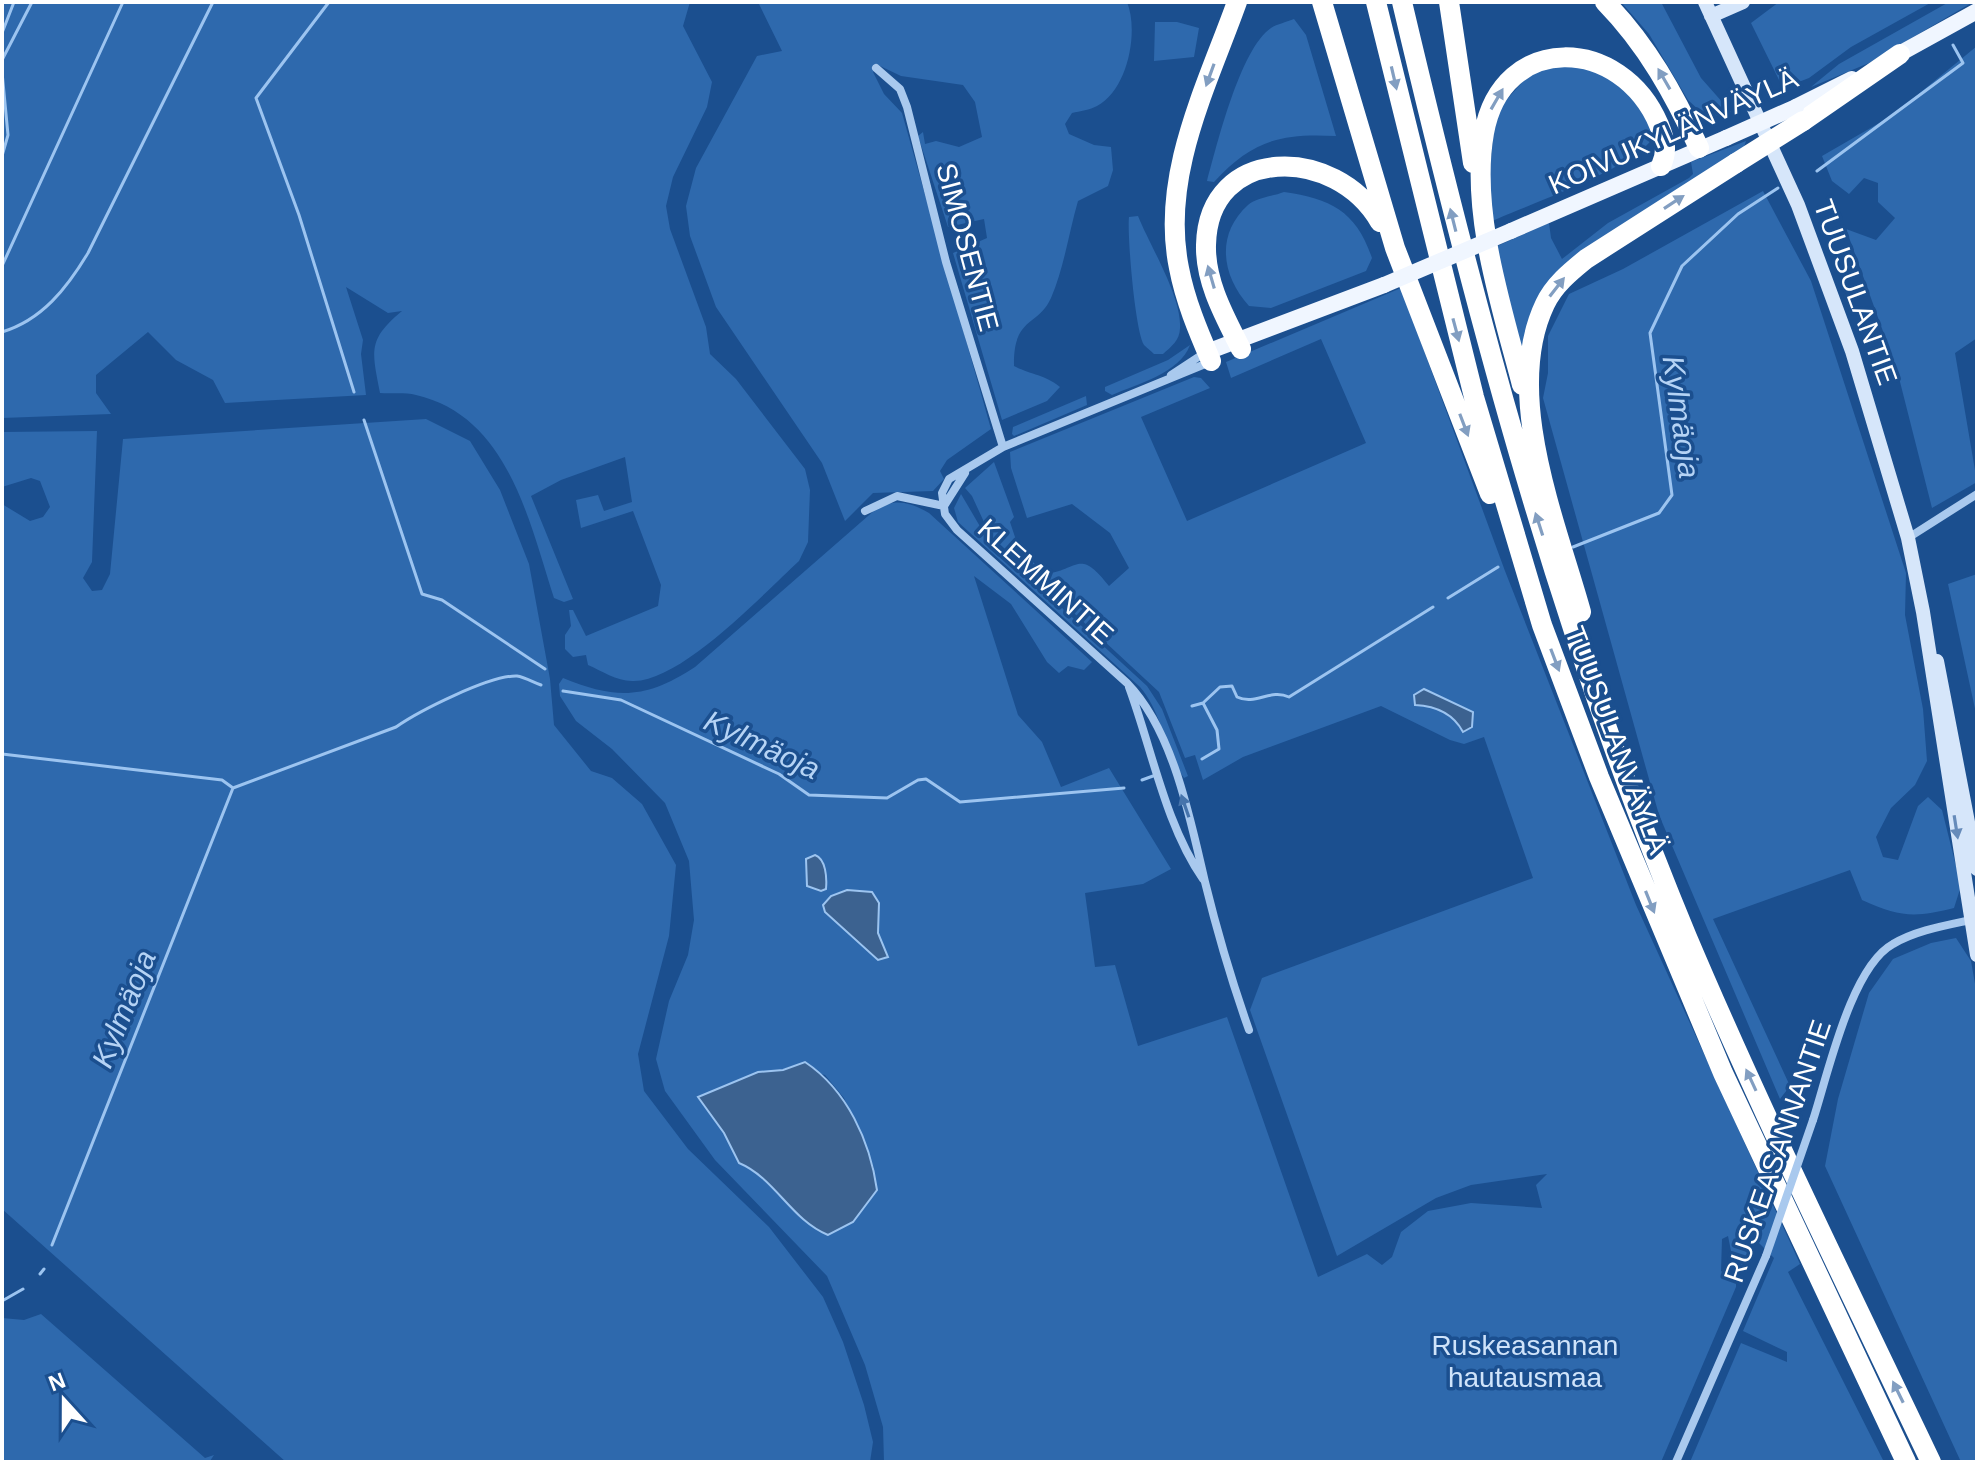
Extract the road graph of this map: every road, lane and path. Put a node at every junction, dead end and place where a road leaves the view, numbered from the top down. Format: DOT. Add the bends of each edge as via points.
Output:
graph roads {
  1 [pos="1237,2"];
  2 [pos="1322,2"];
  3 [pos="1376,2"];
  4 [pos="1402,2"];
  5 [pos="1449,2"];
  6 [pos="1605,2"];
  7 [pos="1705,2"];
  8 [pos="1743,2"];
  9 [pos="1977,11"];
  10 [pos="1711,16"];
  11 [pos="1900,54"];
  12 [pos="876,68"];
  13 [pos="1799,114"];
  14 [pos="1699,148"];
  15 [pos="1661,166"];
  16 [pos="1481,206"];
  17 [pos="1395,248"];
  18 [pos="1238,345"];
  19 [pos="1209,356"];
  20 [pos="1531,420"];
  21 [pos="1003,447"];
  22 [pos="1977,494"];
  23 [pos="944,506"];
  24 [pos="865,511"];
  25 [pos="1908,538"];
  26 [pos="1923,612"];
  27 [pos="1542,625"];
  28 [pos="1127,683"];
  29 [pos="1623,767"];
  30 [pos="1977,869"];
  31 [pos="1205,881"];
  32 [pos="1974,919"];
  33 [pos="1977,955"];
  34 [pos="1249,1030"];
  35 [pos="1676,1462"];
  36 [pos="1906,1462"];
  37 [pos="1931,1462"];
  1 -- 19 [label="highway, one-way" via="1189,135 1177,190 1179,269"];
  2 -- 17 [label="highway"];
  3 -- 27 [label="highway, TUUSULANVÄYLÄ, one-way" via="1474,397"];
  29 -- 4 [label="highway, TUUSULANVÄYLÄ, one-way" via="1498,390"];
  5 -- 16 [label="highway"];
  14 -- 6 [label="highway, one-way" via="1659,69"];
  7 -- 10 [label="main road, TUUSULANTIE"];
  8 -- 10 [label="main road"];
  9 -- 11 [label="main road"];
  10 -- 25 [label="main road, TUUSULANTIE" via="1798,205 1852,351"];
  11 -- 13 [label="highway"];
  12 -- 21 [label="street, SIMOSENTIE" via="900,89 907,107 946,262"];
  13 -- 14 [label="main road, KOIVUKYLÄNVÄYLÄ, bridge"];
  20 -- 13 [label="highway, one-way, bridge" via="1531,350 1546,301 1563,278 1736,163"];
  14 -- 15 [label="main road, KOIVUKYLÄNVÄYLÄ"];
  16 -- 15 [label="highway, one-way" via="1481,154 1491,108 1517,75 1554,58 1595,60 1630,80 1653,111 1664,138"];
  15 -- 18 [label="main road, KOIVUKYLÄNVÄYLÄ, bridge"];
  16 -- 20 [label="highway"];
  18 -- 17 [label="highway, one-way" via="1216,296 1206,243 1219,201 1248,175 1284,165 1305,166 1342,180 1371,207"];
  17 -- 27 [label="highway, one-way"];
  18 -- 19 [label="main road, KOIVUKYLÄNVÄYLÄ"];
  19 -- 21 [label="street, KOIVUKYLÄNVÄYLÄ" via="1185,363 1163,381"];
  20 -- 29 [label="highway"];
  21 -- 23 [label="street, KOIVUKYLÄNVÄYLÄ" via="949,479 942,493"];
  22 -- 25 [label="street"];
  23 -- 24 [label="street" via="897,496"];
  23 -- 28 [label="street, KLEMMINTIE" via="957,530"];
  25 -- 26 [label="main road, TUUSULANTIE"];
  26 -- 30 [label="main road, TUUSULANTIE" via="1940,672"];
  26 -- 32 [label="main road, TUUSULANTIE, one-way"];
  27 -- 36 [label="highway, TUUSULANVÄYLÄ, one-way" via="1717,1059"];
  28 -- 31 [label="street, KLEMMINTIE" via="1178,832"];
  31 -- 28 [label="street, KLEMMINTIE, one-way" via="1195,834 1157,723"];
  37 -- 29 [label="highway, TUUSULANVÄYLÄ, one-way" via="1686,934"];
  31 -- 34 [label="street, KLEMMINTIE"];
  32 -- 33 [label="main road, TUUSULANTIE"];
  32 -- 35 [label="street, RUSKEASANNANTIE, bridge" via="1894,943 1868,966 1853,996 1766,1256"];
}
